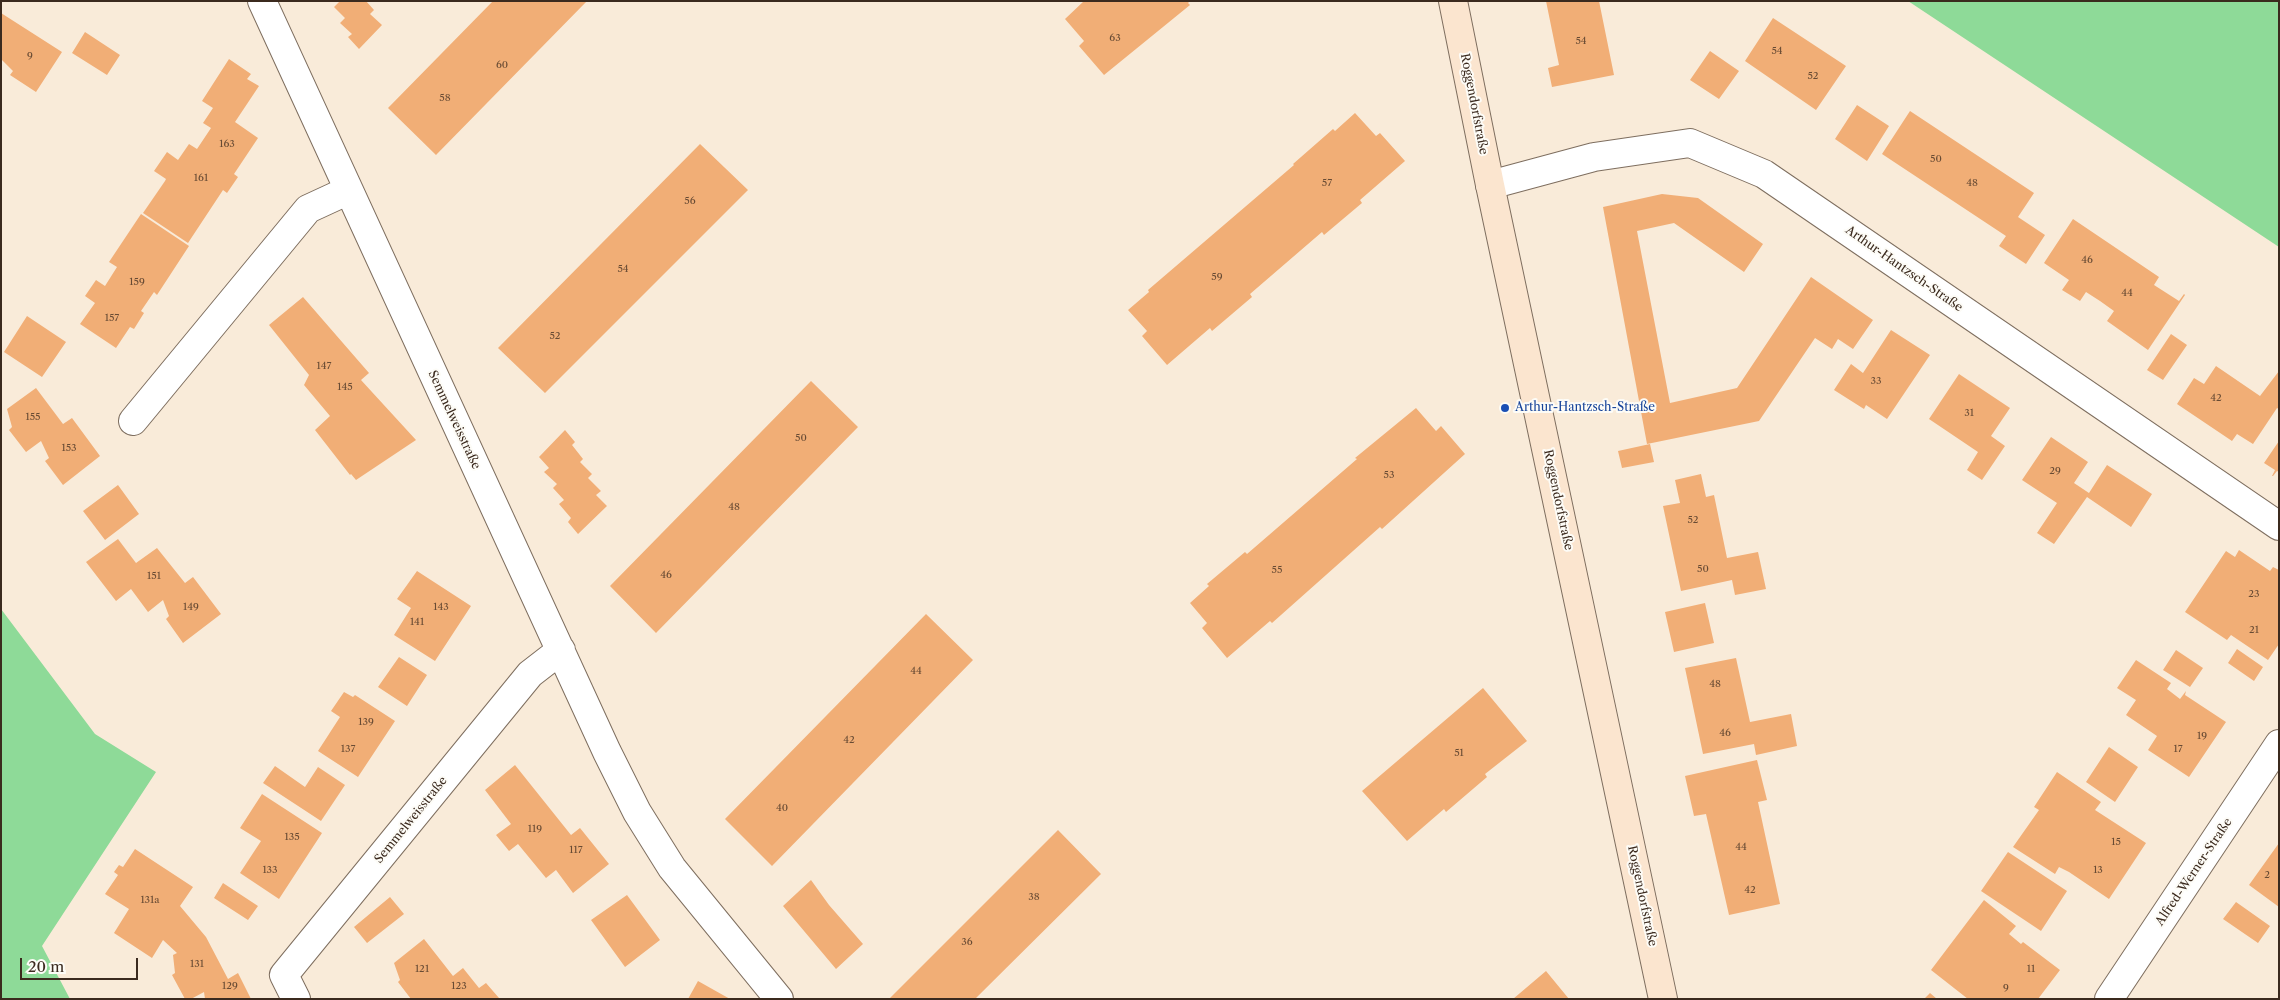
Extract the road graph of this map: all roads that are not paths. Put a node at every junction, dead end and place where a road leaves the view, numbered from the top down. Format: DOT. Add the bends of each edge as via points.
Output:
graph roads {
  1 [pos="262,1"];
  2 [pos="1453,1"];
  3 [pos="1490,185"];
  4 [pos="347,191"];
  5 [pos="133,421"];
  6 [pos="2279,526"];
  7 [pos="561,650"];
  8 [pos="2279,744"];
  9 [pos="296,999"];
  10 [pos="778,999"];
  11 [pos="1663,999"];
  12 [pos="2109,999"];
  1 -- 4 [label="street, Semmelweisstraße"];
  2 -- 3 [label="street, Roggendorfstraße"];
  3 -- 6 [label="street, Arthur-Hantzsch-Straße" via="1594,157 1690,143 1764,174"];
  3 -- 11 [label="street, Roggendorfstraße"];
  4 -- 5 [label="street" via="308,209"];
  4 -- 7 [label="street, Semmelweisstraße"];
  7 -- 9 [label="street, Semmelweisstraße" via="530,674 284,975"];
  7 -- 10 [label="street, Semmelweisstraße" via="607,752 657,844 672,868"];
  8 -- 12 [label="street, Alfred-Werner-Straße"];
}
